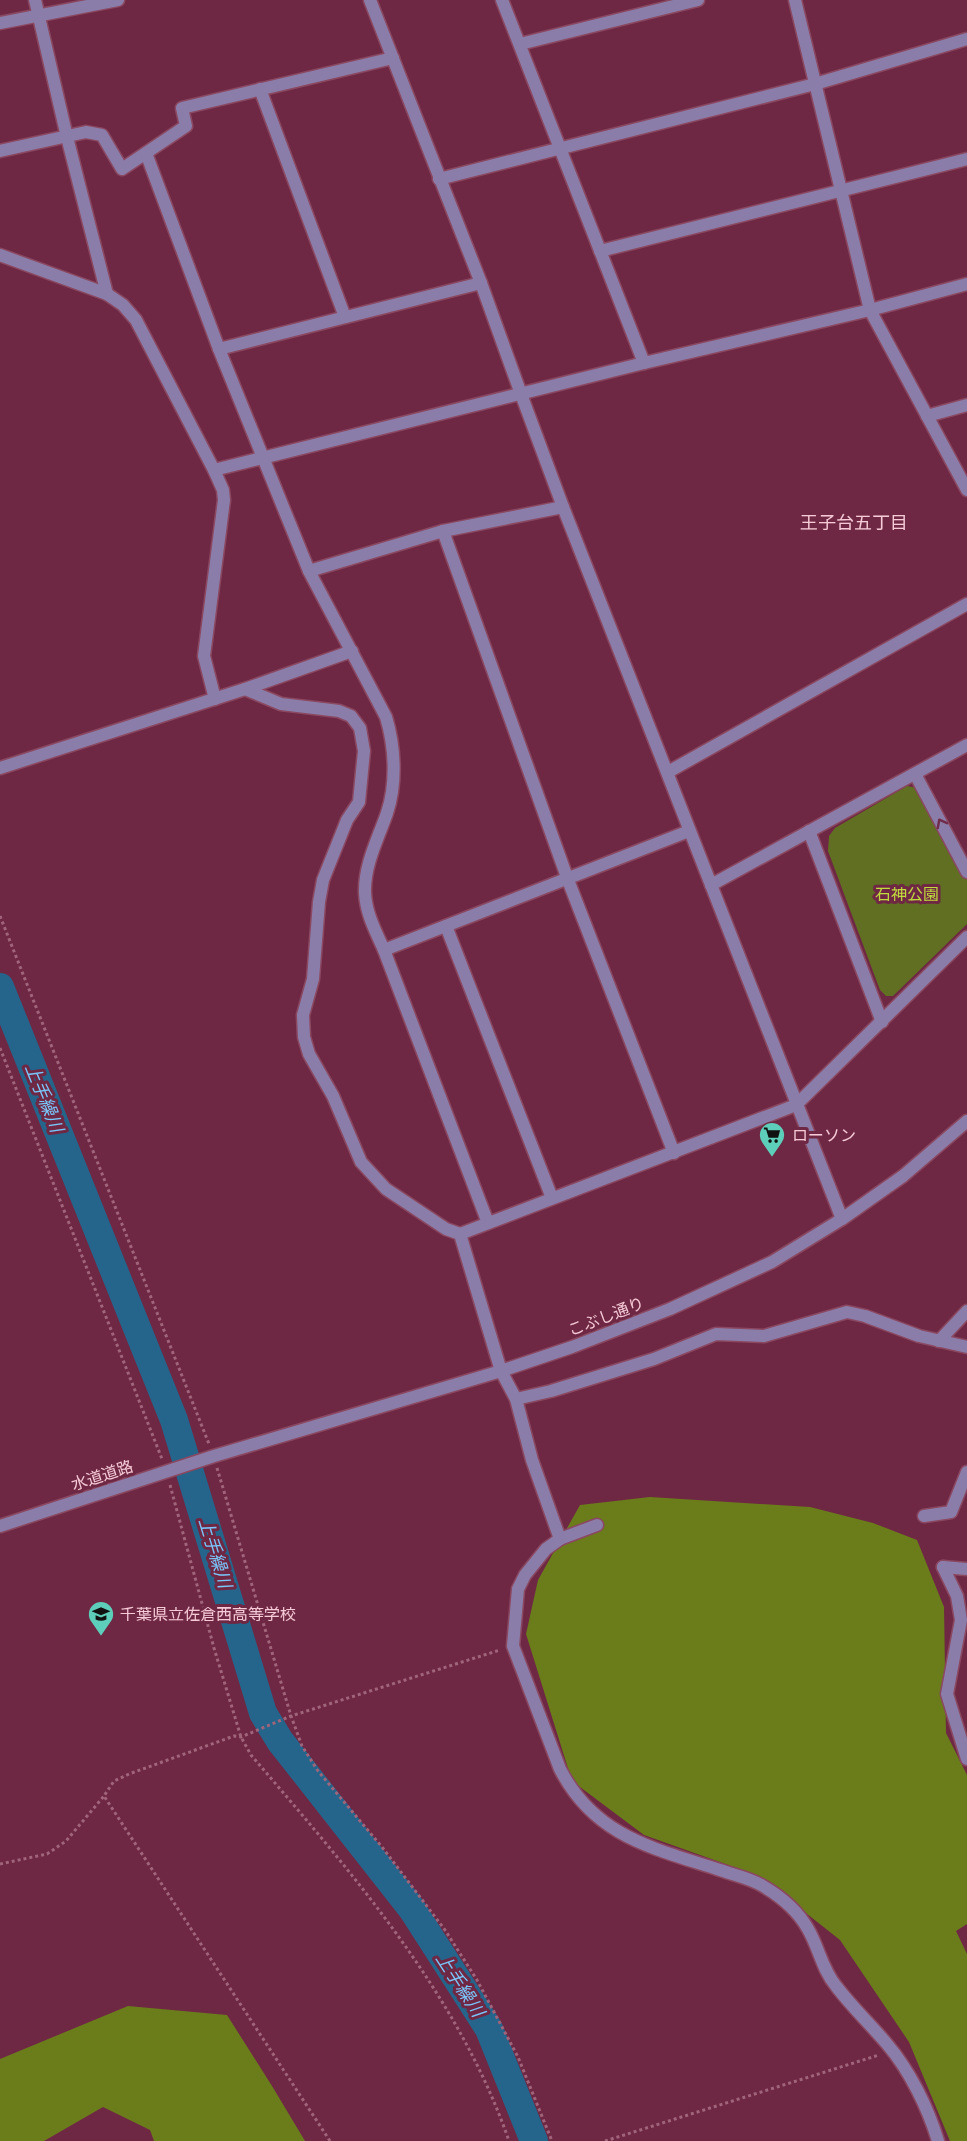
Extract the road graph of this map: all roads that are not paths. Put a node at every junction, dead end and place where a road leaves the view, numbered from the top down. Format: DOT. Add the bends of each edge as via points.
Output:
graph roads {
  1 [pos="35,0"];
  2 [pos="118,0"];
  3 [pos="370,0"];
  4 [pos="502,0"];
  5 [pos="698,0"];
  6 [pos="795,0"];
  7 [pos="38,16"];
  8 [pos="0,23"];
  9 [pos="967,39"];
  10 [pos="520,44"];
  11 [pos="393,58"];
  12 [pos="815,84"];
  13 [pos="260,89"];
  14 [pos="67,137"];
  15 [pos="561,148"];
  16 [pos="0,151"];
  17 [pos="146,153"];
  18 [pos="967,159"];
  19 [pos="439,179"];
  20 [pos="841,191"];
  21 [pos="600,251"];
  22 [pos="0,255"];
  23 [pos="481,283"];
  24 [pos="967,284"];
  25 [pos="106,294"];
  26 [pos="870,310"];
  27 [pos="345,317"];
  28 [pos="219,349"];
  29 [pos="644,363"];
  30 [pos="521,394"];
  31 [pos="967,405"];
  32 [pos="927,416"];
  33 [pos="263,457"];
  34 [pos="214,470"];
  35 [pos="967,489"];
  36 [pos="563,507"];
  37 [pos="443,531"];
  38 [pos="309,571"];
  39 [pos="967,604"];
  40 [pos="352,651"];
  41 [pos="245,689"];
  42 [pos="215,699"];
  43 [pos="967,745"];
  44 [pos="0,768"];
  45 [pos="668,772"];
  46 [pos="915,774"];
  47 [pos="689,831"];
  48 [pos="809,831"];
  49 [pos="967,872"];
  50 [pos="568,880"];
  51 [pos="711,885"];
  52 [pos="446,926"];
  53 [pos="967,937"];
  54 [pos="384,950"];
  55 [pos="882,1022"];
  56 [pos="796,1105"];
  57 [pos="967,1120"];
  58 [pos="674,1153"];
  59 [pos="552,1198"];
  60 [pos="842,1219"];
  61 [pos="488,1222"];
  62 [pos="460,1234"];
  63 [pos="967,1311"];
  64 [pos="939,1341"];
  65 [pos="967,1347"];
  66 [pos="501,1371"];
  67 [pos="516,1399"];
  68 [pos="214,1456"];
  69 [pos="967,1472"];
  70 [pos="924,1516"];
  71 [pos="597,1525"];
  72 [pos="0,1526"];
  73 [pos="560,1539"];
  74 [pos="967,1569"];
  75 [pos="964,1735"];
  76 [pos="967,1759"];
  77 [pos="938,2141"];
  1 -- 7 [label="street"];
  2 -- 7 [label="street"];
  3 -- 11 [label="street"];
  4 -- 10 [label="street"];
  5 -- 10 [label="street"];
  6 -- 12 [label="street"];
  7 -- 8 [label="street"];
  7 -- 14 [label="street"];
  9 -- 12 [label="street"];
  10 -- 15 [label="street"];
  11 -- 13 [label="street"];
  11 -- 19 [label="street"];
  12 -- 15 [label="street"];
  12 -- 20 [label="street"];
  13 -- 17 [label="street" via="182,108 186,126"];
  13 -- 27 [label="street"];
  14 -- 16 [label="street"];
  14 -- 17 [label="street" via="86,132 102,135 122,170"];
  14 -- 25 [label="street"];
  15 -- 19 [label="street"];
  15 -- 21 [label="street"];
  17 -- 28 [label="street"];
  18 -- 20 [label="street"];
  19 -- 23 [label="street"];
  20 -- 21 [label="street"];
  20 -- 26 [label="street"];
  21 -- 29 [label="street"];
  22 -- 25 [label="street"];
  23 -- 27 [label="street"];
  23 -- 30 [label="street"];
  24 -- 26 [label="street"];
  25 -- 34 [label="street" via="136,320"];
  26 -- 29 [label="street"];
  26 -- 32 [label="street"];
  27 -- 28 [label="street"];
  28 -- 33 [label="street"];
  29 -- 30 [label="street"];
  30 -- 33 [label="street"];
  30 -- 36 [label="street"];
  31 -- 32 [label="street"];
  32 -- 35 [label="street"];
  33 -- 34 [label="street"];
  33 -- 38 [label="street"];
  34 -- 42 [label="street" via="224,500 204,656"];
  36 -- 37 [label="street"];
  36 -- 45 [label="street"];
  37 -- 38 [label="street"];
  37 -- 50 [label="street"];
  38 -- 40 [label="street"];
  39 -- 45 [label="street"];
  40 -- 41 [label="street"];
  40 -- 54 [label="street" via="386,717 391,736 393,777 388,810 371,856 365,894"];
  41 -- 42 [label="street"];
  41 -- 62 [label="street" via="281,704 339,711 351,716 360,728 364,751 359,802 347,820 322,880 313,979 303,1015 304,1037 361,1162 386,1189 446,1229"];
  42 -- 44 [label="street"];
  43 -- 46 [label="street"];
  45 -- 47 [label="street"];
  46 -- 48 [label="street"];
  49 -- 46 [label="street, one-way"];
  47 -- 50 [label="street"];
  47 -- 51 [label="street"];
  48 -- 51 [label="street"];
  48 -- 55 [label="street"];
  50 -- 52 [label="street"];
  50 -- 58 [label="street"];
  51 -- 56 [label="street"];
  52 -- 54 [label="street"];
  52 -- 59 [label="street"];
  53 -- 55 [label="street"];
  54 -- 61 [label="street"];
  55 -- 56 [label="street"];
  56 -- 58 [label="street"];
  56 -- 60 [label="street"];
  57 -- 60 [label="street, こぶし通り" via="903,1176"];
  58 -- 59 [label="street"];
  59 -- 61 [label="street"];
  60 -- 66 [label="street, こぶし通り" via="772,1262 670,1309"];
  61 -- 62 [label="street"];
  62 -- 66 [label="street"];
  63 -- 64 [label="street"];
  64 -- 65 [label="street"];
  64 -- 67 [label="street" via="847,1312 764,1336 716,1334 654,1359"];
  66 -- 67 [label="street"];
  66 -- 68 [label="street, こぶし通り"];
  67 -- 73 [label="street" via="532,1460"];
  68 -- 72 [label="street, 水道道路"];
  69 -- 70 [label="street" via="951,1512"];
  71 -- 73 [label="street"];
  73 -- 77 [label="street" via="546,1549 518,1589 513,1646 570,1788 588,1809 634,1841 760,1884 796,1912 808,1929 826,1972 910,2078"];
  74 -- 75 [label="street" via="943,1567 957,1596 961,1620 947,1694"];
  75 -- 76 [label="street"];
}
